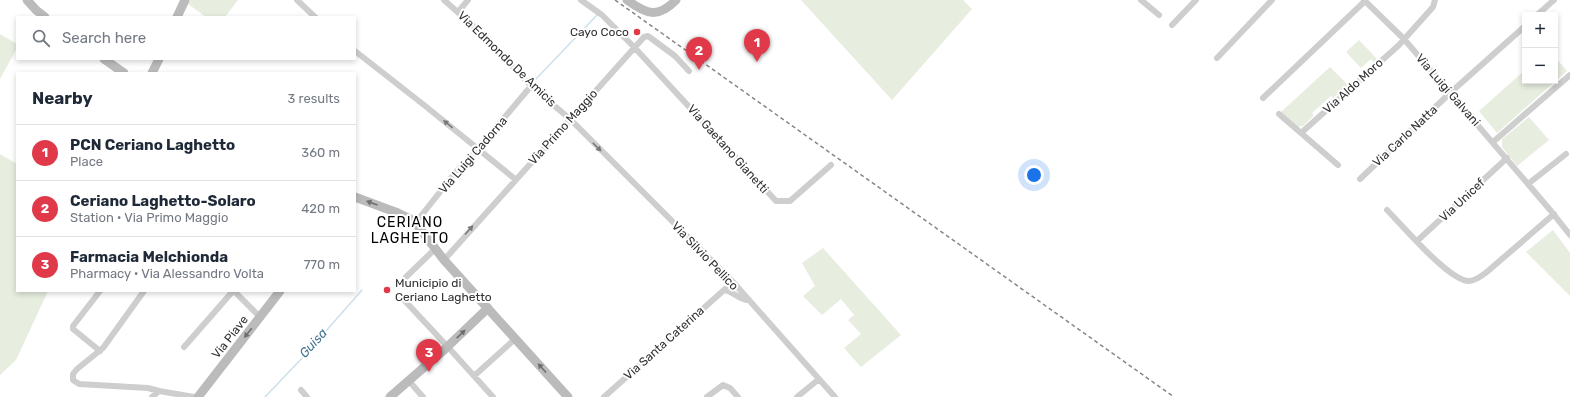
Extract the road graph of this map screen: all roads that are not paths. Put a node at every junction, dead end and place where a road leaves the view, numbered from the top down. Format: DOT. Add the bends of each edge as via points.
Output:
graph roads {
  1 [pos="27,0"];
  2 [pos="185,0"];
  3 [pos="298,0"];
  4 [pos="444,0"];
  5 [pos="468,0"];
  6 [pos="581,0"];
  7 [pos="627,0"];
  8 [pos="676,0"];
  9 [pos="1141,0"];
  10 [pos="1196,0"];
  11 [pos="1272,0"];
  12 [pos="1364,0"];
  13 [pos="1435,0"];
  14 [pos="1554,0"];
  15 [pos="458,12"];
  16 [pos="1540,12"];
  17 [pos="44,16"];
  18 [pos="177,16"];
  19 [pos="314,16"];
  20 [pos="1159,16"];
  21 [pos="1172,25"];
  22 [pos="1522,29"];
  23 [pos="1404,39"];
  24 [pos="634,47"];
  25 [pos="356,52"];
  26 [pos="1217,58"];
  27 [pos="105,60"];
  28 [pos="158,60"];
  29 [pos="689,71"];
  30 [pos="123,72"];
  31 [pos="152,72"];
  32 [pos="1570,75"];
  33 [pos="531,86"];
  34 [pos="1450,93"];
  35 [pos="1263,98"];
  36 [pos="1279,114"];
  37 [pos="570,119"];
  38 [pos="1301,133"];
  39 [pos="1493,142"];
  40 [pos="478,149"];
  41 [pos="1566,154"];
  42 [pos="1507,158"];
  43 [pos="831,165"];
  44 [pos="1338,165"];
  45 [pos="516,179"];
  46 [pos="1360,179"];
  47 [pos="1528,184"];
  48 [pos="356,197"];
  49 [pos="1387,210"];
  50 [pos="1554,214"];
  51 [pos="414,221"];
  52 [pos="1570,235"];
  53 [pos="1417,241"];
  54 [pos="435,249"];
  55 [pos="444,260"];
  56 [pos="406,277"];
  57 [pos="732,282"];
  58 [pos="724,290"];
  59 [pos="99,292"];
  60 [pos="143,292"];
  61 [pos="233,292"];
  62 [pos="235,292"];
  63 [pos="279,292"];
  64 [pos="747,300"];
  65 [pos="404,301"];
  66 [pos="488,308"];
  67 [pos="260,317"];
  68 [pos="516,338"];
  69 [pos="184,347"];
  70 [pos="448,347"];
  71 [pos="100,351"];
  72 [pos="474,376"];
  73 [pos="819,379"];
  74 [pos="408,381"];
  75 [pos="302,390"];
  76 [pos="159,391"];
  77 [pos="152,397"];
  78 [pos="194,397"];
  79 [pos="198,397"];
  80 [pos="307,397"];
  81 [pos="390,397"];
  82 [pos="423,397"];
  83 [pos="493,397"];
  84 [pos="568,397"];
  85 [pos="604,397"];
  86 [pos="707,397"];
  87 [pos="738,397"];
  88 [pos="797,397"];
  89 [pos="835,397"];
  1 -- 17 [label="street"];
  2 -- 18 [label="street"];
  3 -- 19 [label="street"];
  4 -- 15 [label="street, Via Edmondo De Amicis"];
  5 -- 15 [label="street"];
  6 -- 24 [label="street, Via Gaetano Gianetti" via="602,14"];
  7 -- 8 [label="street" via="642,10 652,12 666,9"];
  9 -- 20 [label="street"];
  10 -- 21 [label="street"];
  11 -- 26 [label="street"];
  12 -- 23 [label="street, Via Luigi Galvani"];
  12 -- 35 [label="street"];
  13 -- 23 [label="street, Via Aldo Moro" via="1433,7"];
  14 -- 16 [label="street"];
  15 -- 33 [label="street, Via Edmondo De Amicis"];
  22 -- 34 [label="street, Via Carlo Natta"];
  23 -- 34 [label="street, Via Luigi Galvani"];
  23 -- 38 [label="street, Via Aldo Moro"];
  24 -- 29 [label="street, Via Primo Maggio" via="648,36 675,56"];
  24 -- 37 [label="street, Via Primo Maggio"];
  24 -- 43 [label="street, Via Gaetano Gianetti" via="776,201 790,201"];
  40 -- 25 [label="street, one-way"];
  27 -- 30 [label="street"];
  28 -- 31 [label="street"];
  32 -- 39 [label="street"];
  33 -- 37 [label="street, Via Edmondo De Amicis"];
  33 -- 40 [label="street, Via Luigi Cadorna"];
  34 -- 39 [label="street, Via Luigi Galvani"];
  34 -- 46 [label="street, Via Carlo Natta"];
  36 -- 38 [label="street"];
  37 -- 45 [label="street, Via Primo Maggio"];
  37 -- 57 [label="street, Via Silvio Pellico, one-way"];
  38 -- 44 [label="street"];
  39 -- 42 [label="street, Via Luigi Galvani"];
  40 -- 45 [label="street"];
  40 -- 51 [label="street, Via Luigi Cadorna" via="455,173 417,221"];
  41 -- 47 [label="street"];
  42 -- 47 [label="street, Via Luigi Galvani"];
  42 -- 53 [label="street, Via Unicef"];
  55 -- 45 [label="street, Via Primo Maggio, one-way"];
  47 -- 50 [label="street, Via Luigi Galvani"];
  51 -- 48 [label="street, one-way"];
  49 -- 53 [label="street"];
  50 -- 52 [label="street, Via Luigi Galvani"];
  50 -- 53 [label="street" via="1488,271 1473,280 1465,280 1451,274"];
  51 -- 54 [label="street"];
  54 -- 55 [label="street"];
  54 -- 56 [label="street"];
  55 -- 66 [label="street"];
  57 -- 58 [label="street, Via Santa Caterina"];
  57 -- 64 [label="street, Via Silvio Pellico"];
  58 -- 64 [label="street"];
  58 -- 85 [label="street, Via Santa Caterina"];
  59 -- 71 [label="street" via="73,329"];
  60 -- 71 [label="street"];
  61 -- 69 [label="street"];
  62 -- 67 [label="street"];
  63 -- 67 [label="street, Via Piave"];
  64 -- 73 [label="street, Via Silvio Pellico"];
  65 -- 70 [label="street"];
  66 -- 68 [label="street"];
  70 -- 66 [label="street, one-way"];
  67 -- 79 [label="street, Via Piave, one-way"];
  68 -- 72 [label="street"];
  84 -- 68 [label="street, one-way"];
  70 -- 72 [label="street"];
  70 -- 74 [label="street"];
  71 -- 76 [label="street" via="73,374 75,383"];
  72 -- 83 [label="street"];
  73 -- 88 [label="street"];
  73 -- 89 [label="street, Via Silvio Pellico"];
  74 -- 81 [label="street"];
  74 -- 82 [label="street"];
  75 -- 80 [label="street"];
  76 -- 77 [label="street"];
  76 -- 78 [label="street"];
  86 -- 87 [label="street" via="723,385 730,388"];
}
